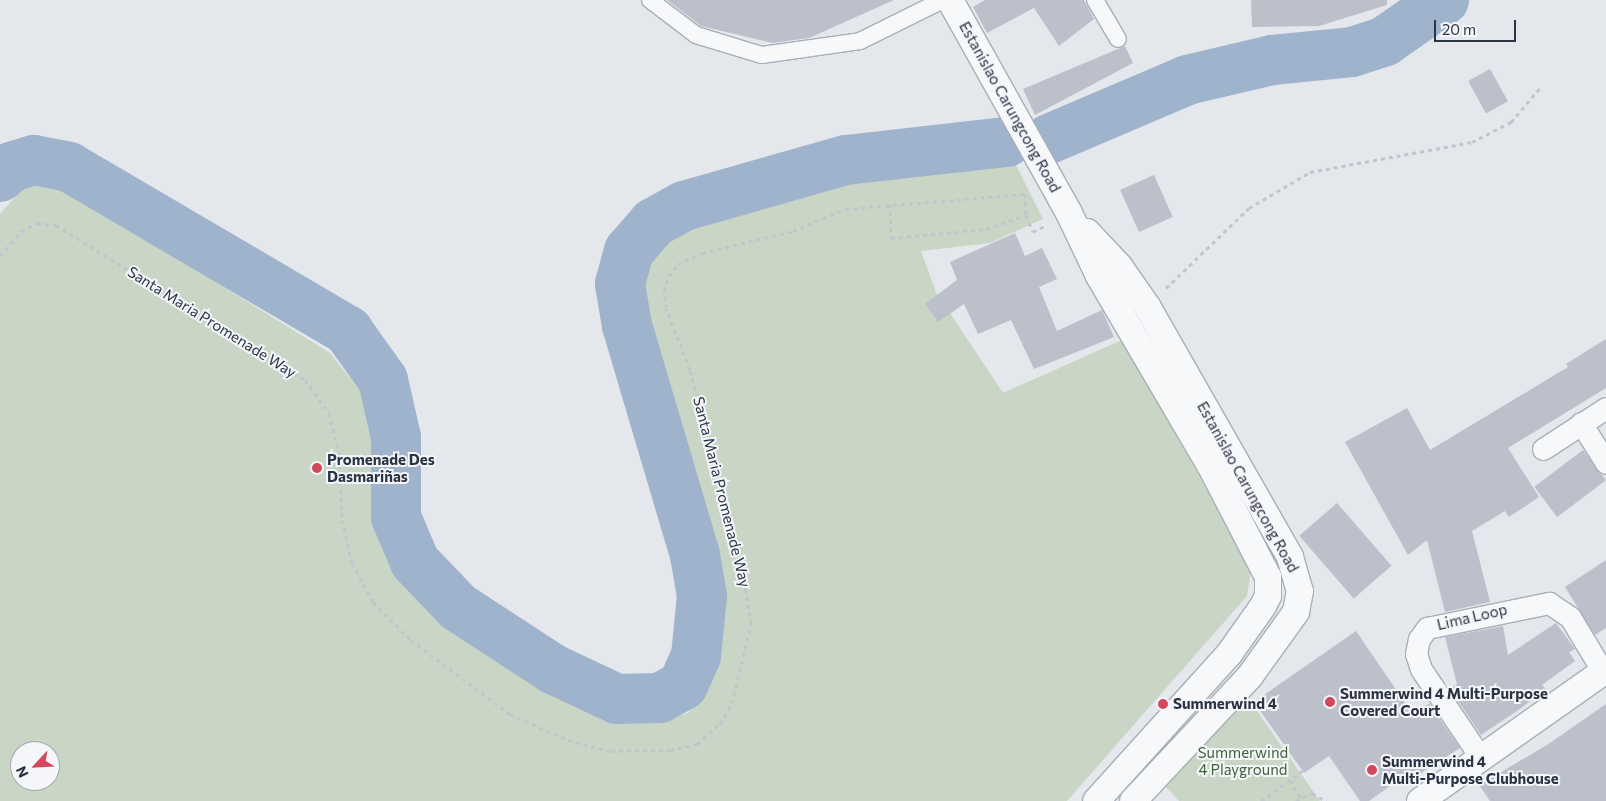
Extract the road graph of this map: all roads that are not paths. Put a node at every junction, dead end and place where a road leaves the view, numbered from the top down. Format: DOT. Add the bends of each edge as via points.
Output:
graph roads {
  1 [pos="650,0"];
  2 [pos="943,0"];
  3 [pos="950,0"];
  4 [pos="1095,0"];
  5 [pos="1118,39"];
  6 [pos="1065,205"];
  7 [pos="1606,408"];
  8 [pos="1581,423"];
  9 [pos="1543,449"];
  10 [pos="1606,463"];
  11 [pos="1605,671"];
  12 [pos="1481,758"];
  13 [pos="1125,770"];
  14 [pos="1144,797"];
  15 [pos="1100,800"];
  16 [pos="1420,801"];
  1 -- 2 [label="street" via="696,34 762,55 860,41"];
  3 -- 6 [label="street, Estanislao Carungcong Road"];
  4 -- 5 [label="street"];
  6 -- 13 [label="street, Estanislao Carungcong Road" via="1099,276 1214,473 1264,567 1269,587 1263,606 1229,654"];
  6 -- 14 [label="street, Estanislao Carungcong Road" via="1120,266 1147,306 1290,557 1300,591 1296,612 1250,676"];
  7 -- 8 [label="street"];
  8 -- 9 [label="street"];
  8 -- 10 [label="street"];
  11 -- 12 [label="street"];
  11 -- 12 [label="street, Lima Loop" via="1570,618 1549,603 1427,628 1419,640 1416,654 1421,669"];
  12 -- 16 [label="street"];
  13 -- 14 [label="street"];
  13 -- 15 [label="street, Estanislao Carungcong Road"];
}
